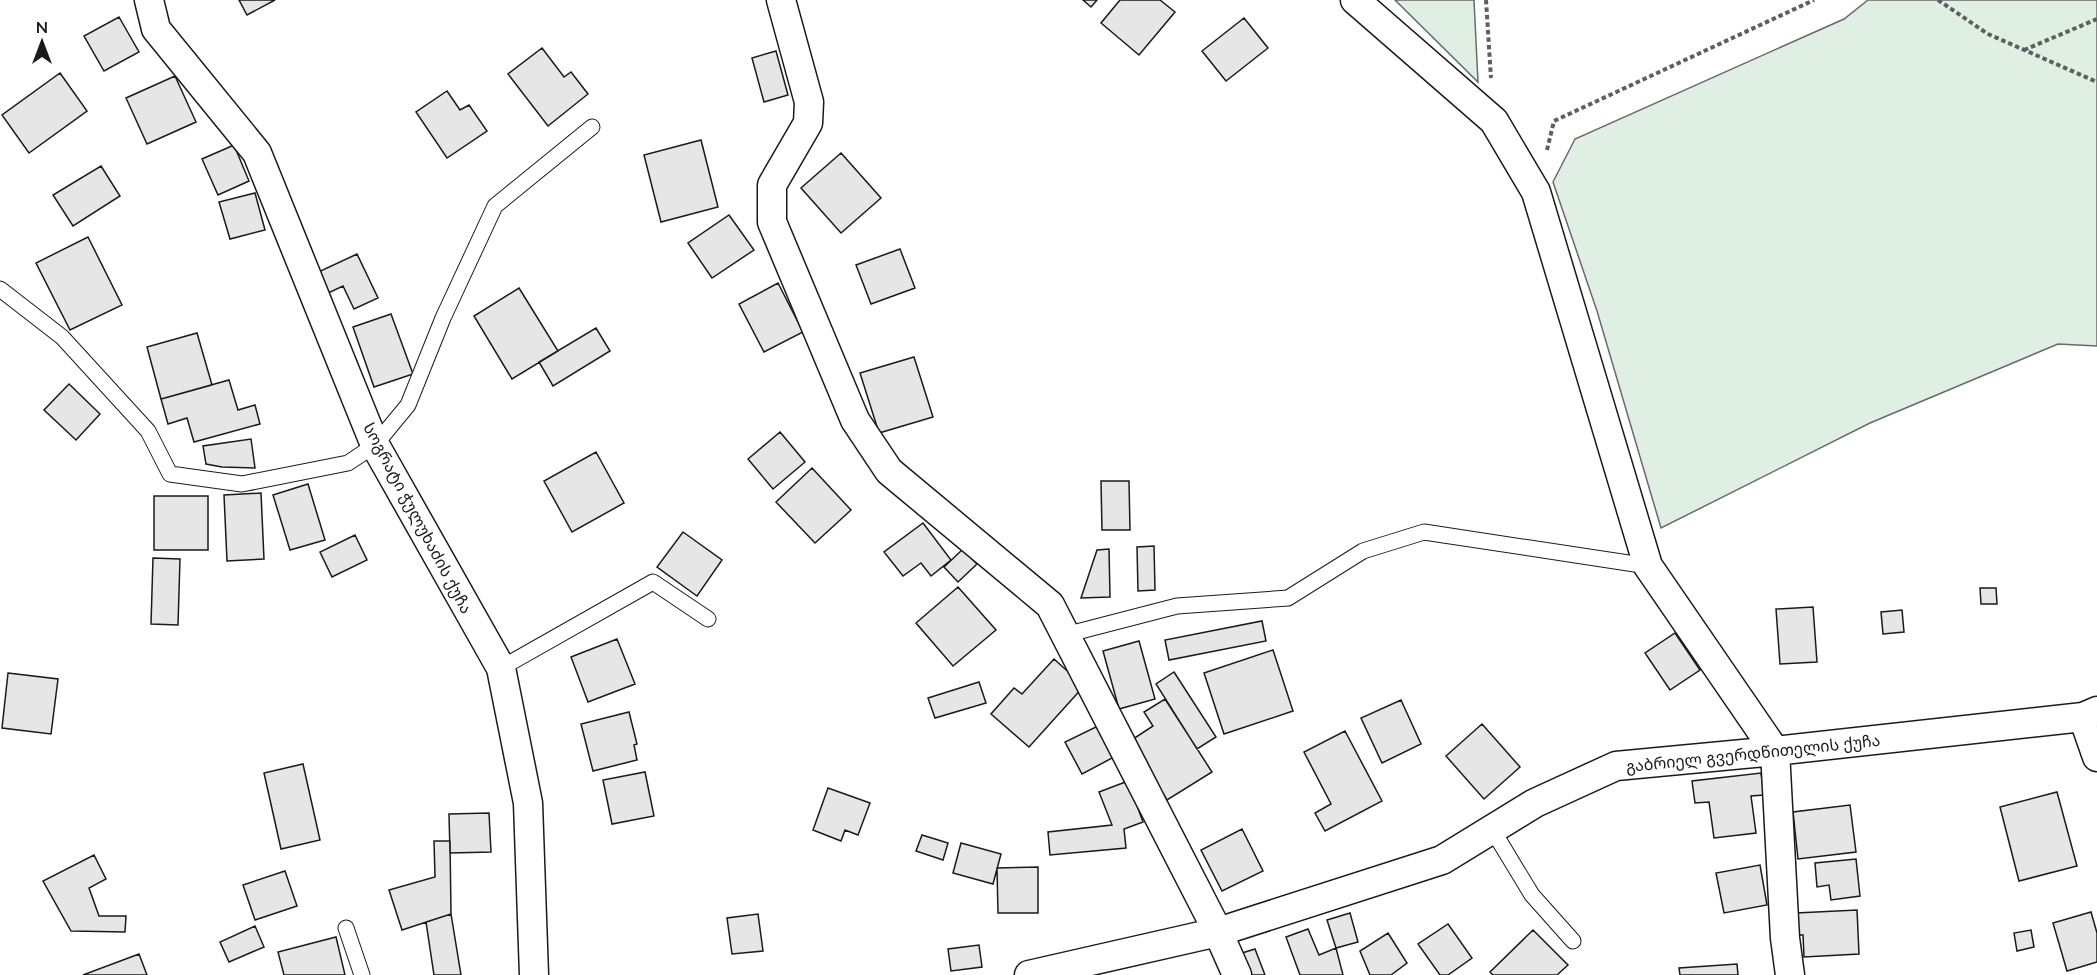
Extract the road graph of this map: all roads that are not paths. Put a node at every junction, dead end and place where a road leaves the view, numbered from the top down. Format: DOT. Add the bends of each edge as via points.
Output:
graph roads {
  1 [pos="149,0"];
  2 [pos="781,0"];
  3 [pos="1355,0"];
  4 [pos="592,127"];
  5 [pos="0,289"];
  6 [pos="375,445"];
  7 [pos="1648,566"];
  8 [pos="708,619"];
  9 [pos="1065,635"];
  10 [pos="501,668"];
  11 [pos="2090,714"];
  12 [pos="1775,751"];
  13 [pos="2097,757"];
  14 [pos="1492,829"];
  15 [pos="346,928"];
  16 [pos="1218,932"];
  17 [pos="1573,941"];
  18 [pos="362,975"];
  19 [pos="534,975"];
  20 [pos="1029,975"];
  21 [pos="1237,975"];
  22 [pos="1790,975"];
  1 -- 6 [label="street, სოგრატი ჭულუხაძის ქუჩა" via="156,29 257,153"];
  2 -- 9 [label="street" via="809,102 808,123 772,185 772,222 855,420 889,471 1050,605"];
  3 -- 7 [label="street" via="1494,121 1536,192"];
  4 -- 6 [label="lane" via="495,206 442,318 408,405"];
  5 -- 6 [label="lane" via="62,337 148,431 171,474 242,484 348,463"];
  6 -- 10 [label="street, სოგრატი ჭულუხაძის ქუჩა"];
  7 -- 9 [label="lane" via="1424,532 1363,551 1288,598 1177,606"];
  7 -- 12 [label="street"];
  8 -- 10 [label="lane" via="652,582"];
  9 -- 16 [label="street"];
  10 -- 19 [label="street, სოგრატი ჭულუხაძის ქუჩა" via="528,803"];
  11 -- 12 [label="street, გაბრიელ გვერდწითელის ქუჩა"];
  11 -- 13 [label="street"];
  12 -- 14 [label="street, გაბრიელ გვერდწითელის ქუჩა" via="1616,766 1535,803"];
  12 -- 22 [label="street"];
  14 -- 16 [label="street, გაბრიელ გვერდწითელის ქუჩა" via="1442,860"];
  14 -- 17 [label="lane" via="1532,895"];
  15 -- 18 [label="lane"];
  16 -- 20 [label="street, გაბრიელ გვერდწითელის ქუჩა"];
  16 -- 21 [label="street"];
}
